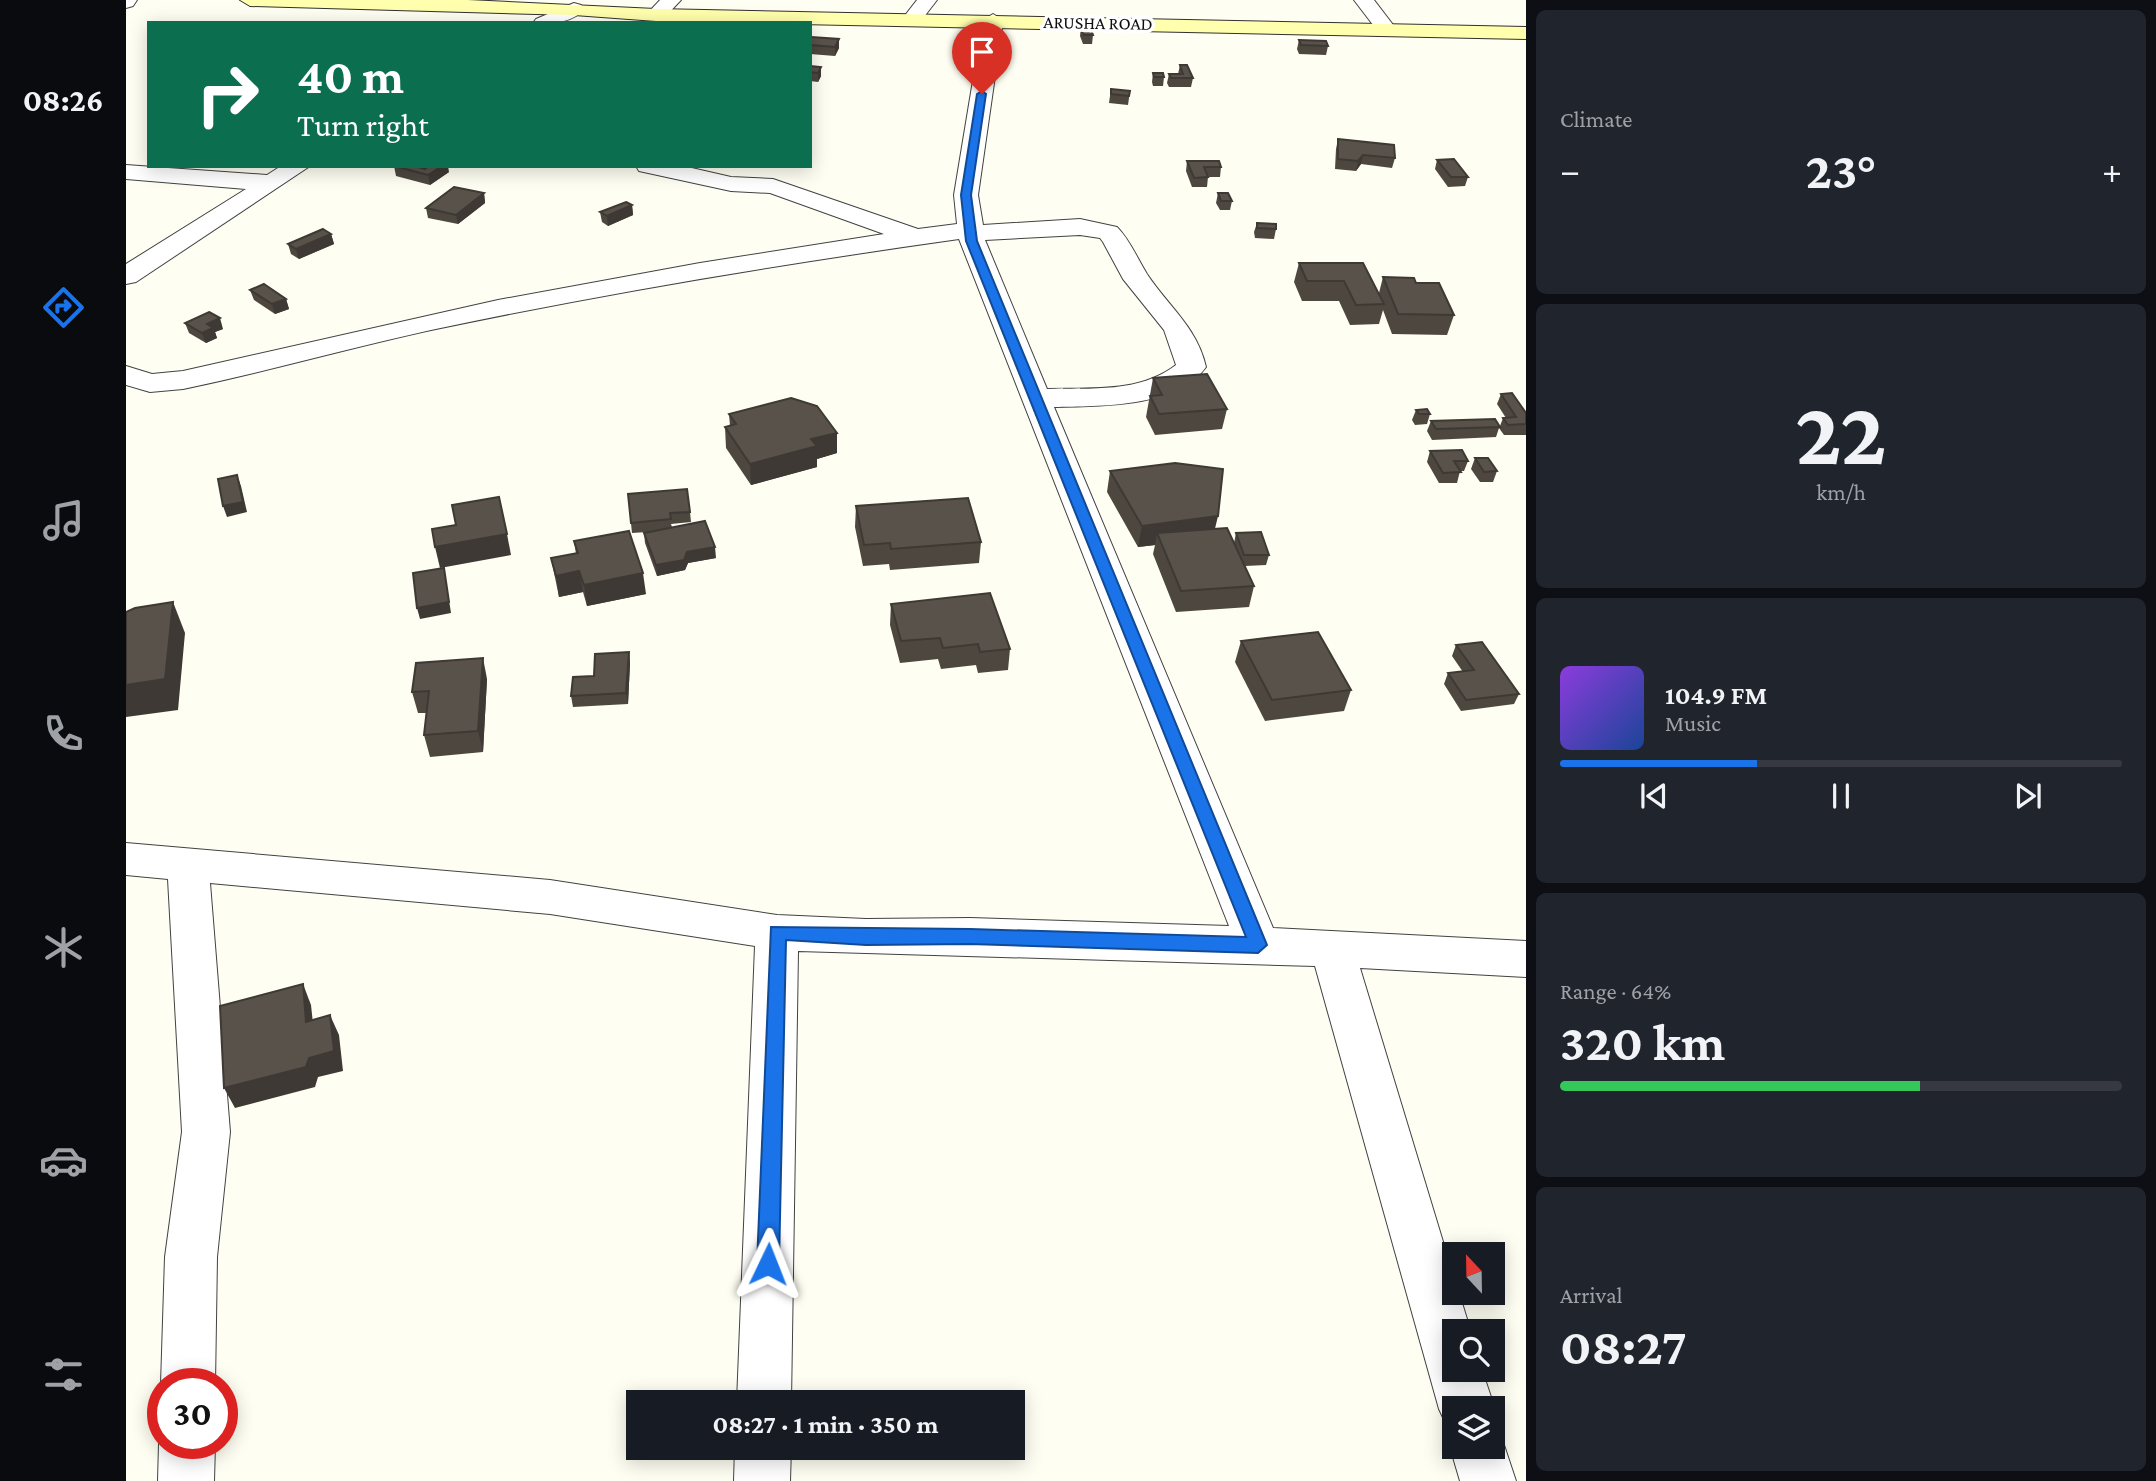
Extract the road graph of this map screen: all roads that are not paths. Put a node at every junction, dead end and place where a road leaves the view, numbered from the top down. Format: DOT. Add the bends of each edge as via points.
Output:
graph roads {
  1 [pos="250,0"];
  2 [pos="671,0"];
  3 [pos="927,0"];
  4 [pos="1364,0"];
  5 [pos="574,9"];
  6 [pos="656,15"];
  7 [pos="913,18"];
  8 [pos="993,20"];
  9 [pos="547,21"];
  10 [pos="1387,30"];
  11 [pos="1526,33"];
  12 [pos="295,168"];
  13 [pos="657,168"];
  14 [pos="126,172"];
  15 [pos="270,183"];
  16 [pos="970,231"];
  17 [pos="915,237"];
  18 [pos="126,276"];
  19 [pos="126,376"];
  20 [pos="1037,398"];
  21 [pos="126,859"];
  22 [pos="188,864"];
  23 [pos="777,932"];
  24 [pos="1258,945"];
  25 [pos="1332,948"];
  26 [pos="1526,959"];
  27 [pos="1442,1324"];
  28 [pos="188,1368"];
  29 [pos="764,1390"];
  30 [pos="187,1459"];
  31 [pos="1482,1459"];
  32 [pos="763,1460"];
  33 [pos="186,1481"];
  34 [pos="762,1481"];
  35 [pos="1488,1481"];
  1 -- 5 [label="main road, ARUSHA ROAD"];
  2 -- 6 [label="street"];
  3 -- 7 [label="street"];
  4 -- 10 [label="street"];
  5 -- 6 [label="main road, ARUSHA ROAD"];
  5 -- 9 [label="street"];
  6 -- 7 [label="main road, ARUSHA ROAD"];
  7 -- 8 [label="main road, ARUSHA ROAD"];
  8 -- 10 [label="main road, ARUSHA ROAD"];
  8 -- 16 [label="street" via="966,195"];
  10 -- 11 [label="main road, ARUSHA ROAD"];
  12 -- 15 [label="street"];
  13 -- 17 [label="street" via="731,184 773,186"];
  14 -- 15 [label="street"];
  15 -- 18 [label="street"];
  16 -- 17 [label="street"];
  16 -- 20 [label="street"];
  16 -- 20 [label="street" via="1080,227 1108,232 1189,348 1191,367 1181,379 1156,389"];
  17 -- 19 [label="street" via="790,253 602,287 183,380 150,383"];
  20 -- 24 [label="street"];
  21 -- 22 [label="street"];
  22 -- 23 [label="street" via="550,897"];
  22 -- 28 [label="street" via="206,1132 191,1257"];
  23 -- 24 [label="street"];
  23 -- 29 [label="street"];
  24 -- 25 [label="street"];
  25 -- 26 [label="street"];
  25 -- 27 [label="street"];
  30 -- 33 [label="street"];
  31 -- 35 [label="street"];
  32 -- 34 [label="street"];
}
